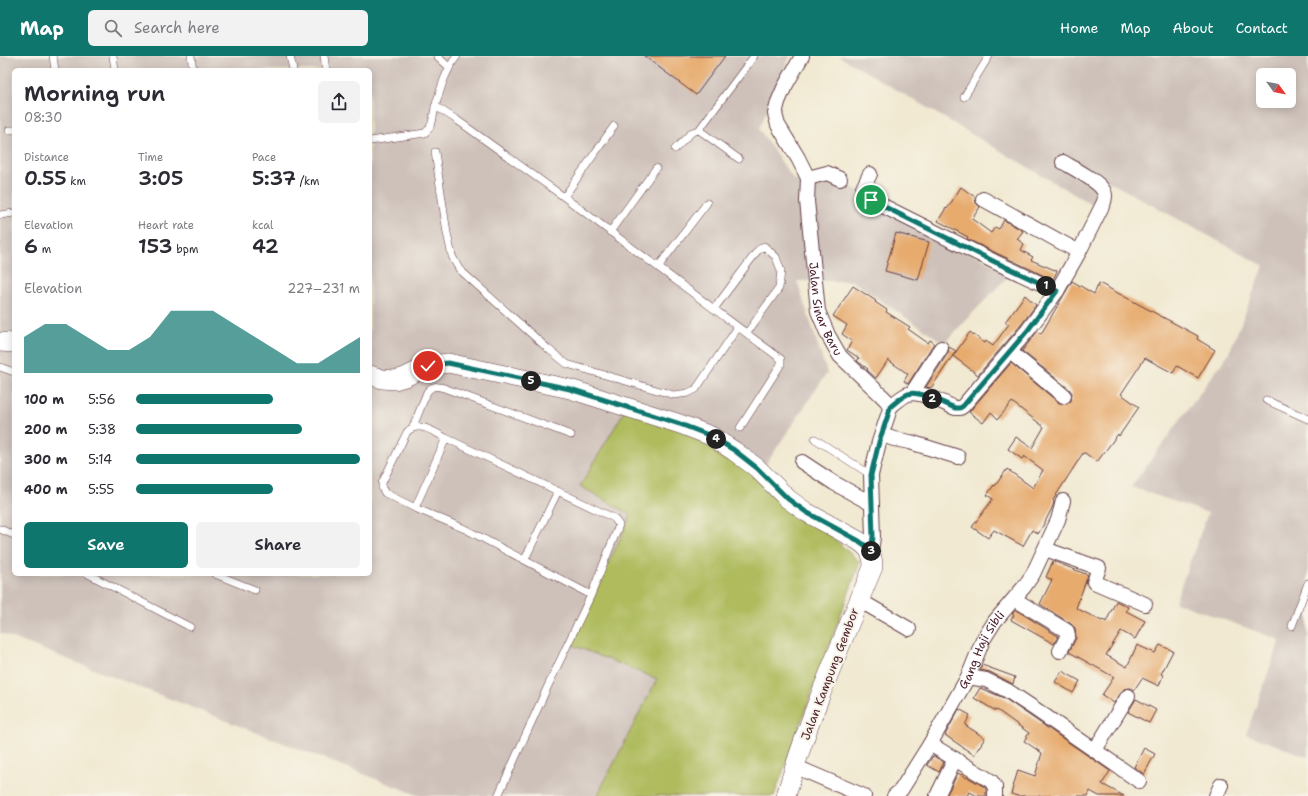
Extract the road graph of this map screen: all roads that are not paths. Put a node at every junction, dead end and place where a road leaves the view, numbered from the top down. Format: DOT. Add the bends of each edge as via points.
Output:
graph roads {
  1 [pos="53,56"];
  2 [pos="113,56"];
  3 [pos="191,56"];
  4 [pos="290,56"];
  5 [pos="324,56"];
  6 [pos="437,56"];
  7 [pos="457,56"];
  8 [pos="754,56"];
  9 [pos="802,56"];
  10 [pos="989,56"];
  11 [pos="449,67"];
  12 [pos="55,68"];
  13 [pos="115,68"];
  14 [pos="193,68"];
  15 [pos="292,68"];
  16 [pos="326,68"];
  17 [pos="964,98"];
  18 [pos="435,106"];
  19 [pos="614,126"];
  20 [pos="699,130"];
  21 [pos="372,141"];
  22 [pos="675,149"];
  23 [pos="435,152"];
  24 [pos="739,159"];
  25 [pos="1063,162"];
  26 [pos="656,168"];
  27 [pos="870,174"];
  28 [pos="808,178"];
  29 [pos="840,179"];
  30 [pos="564,197"];
  31 [pos="983,199"];
  32 [pos="707,203"];
  33 [pos="12,213"];
  34 [pos="0,215"];
  35 [pos="610,232"];
  36 [pos="1079,252"];
  37 [pos="658,267"];
  38 [pos="1057,291"];
  39 [pos="714,309"];
  40 [pos="738,327"];
  41 [pos="747,333"];
  42 [pos="0,342"];
  43 [pos="12,343"];
  44 [pos="941,348"];
  45 [pos="1010,352"];
  46 [pos="0,367"];
  47 [pos="12,371"];
  48 [pos="372,376"];
  49 [pos="912,393"];
  50 [pos="1064,396"];
  51 [pos="1266,400"];
  52 [pos="890,407"];
  53 [pos="1308,419"];
  54 [pos="412,427"];
  55 [pos="740,428"];
  56 [pos="571,435"];
  57 [pos="882,435"];
  58 [pos="446,438"];
  59 [pos="815,439"];
  60 [pos="958,457"];
  61 [pos="802,462"];
  62 [pos="871,475"];
  63 [pos="558,491"];
  64 [pos="1063,501"];
  65 [pos="872,504"];
  66 [pos="415,508"];
  67 [pos="0,529"];
  68 [pos="12,534"];
  69 [pos="1045,549"];
  70 [pos="871,552"];
  71 [pos="525,559"];
  72 [pos="92,576"];
  73 [pos="220,576"];
  74 [pos="1308,583"];
  75 [pos="255,590"];
  76 [pos="591,595"];
  77 [pos="1014,599"];
  78 [pos="859,600"];
  79 [pos="1145,604"];
  80 [pos="190,626"];
  81 [pos="1292,626"];
  82 [pos="909,629"];
  83 [pos="1060,651"];
  84 [pos="968,677"];
  85 [pos="1128,696"];
  86 [pos="930,744"];
  87 [pos="1096,750"];
  88 [pos="955,759"];
  89 [pos="794,766"];
  90 [pos="1139,781"];
  91 [pos="498,796"];
  92 [pos="786,796"];
  93 [pos="864,796"];
  94 [pos="894,796"];
  95 [pos="937,796"];
  96 [pos="995,796"];
  1 -- 12 [label="lane"];
  2 -- 13 [label="lane"];
  3 -- 14 [label="lane"];
  4 -- 15 [label="lane"];
  5 -- 16 [label="lane"];
  6 -- 11 [label="lane"];
  7 -- 11 [label="lane"];
  8 -- 20 [label="lane"];
  9 -- 28 [label="street, Jalan Sinar Baru" via="778,102 775,114"];
  10 -- 17 [label="lane"];
  11 -- 18 [label="lane"];
  18 -- 21 [label="lane" via="431,128 426,133"];
  18 -- 30 [label="lane"];
  19 -- 30 [label="lane"];
  20 -- 22 [label="lane" via="692,132"];
  20 -- 24 [label="lane"];
  23 -- 40 [label="lane" via="452,256 459,270 567,364 674,395 688,393 696,389"];
  25 -- 36 [label="street" via="1100,186 1105,194 1104,202"];
  26 -- 35 [label="lane"];
  27 -- 38 [label="street" via="863,188 864,194 871,200"];
  28 -- 29 [label="street" via="827,173"];
  28 -- 52 [label="street, Jalan Sinar Baru" via="807,201 818,311 840,356 887,401"];
  30 -- 35 [label="lane"];
  31 -- 36 [label="street"];
  32 -- 37 [label="lane"];
  33 -- 34 [label="lane"];
  35 -- 37 [label="lane"];
  36 -- 38 [label="street"];
  37 -- 39 [label="lane"];
  38 -- 45 [label="street"];
  39 -- 40 [label="lane"];
  39 -- 41 [label="lane" via="758,250 764,246 776,256 781,272 779,288"];
  40 -- 41 [label="lane"];
  41 -- 55 [label="lane" via="781,359 781,364"];
  42 -- 43 [label="street"];
  44 -- 49 [label="street"];
  45 -- 49 [label="street" via="960,408"];
  45 -- 50 [label="street"];
  46 -- 47 [label="lane"];
  48 -- 70 [label="street" via="395,380 428,366 448,363 570,389 680,424 711,436 734,450 757,468 788,499 806,512 859,541"];
  49 -- 52 [label="street"];
  51 -- 53 [label="lane"];
  52 -- 57 [label="street"];
  54 -- 56 [label="lane" via="427,392 434,386"];
  54 -- 58 [label="lane" via="419,426"];
  54 -- 66 [label="lane" via="407,432 382,488 387,495"];
  57 -- 60 [label="street"];
  57 -- 62 [label="street"];
  58 -- 63 [label="lane"];
  58 -- 66 [label="lane"];
  59 -- 62 [label="lane"];
  61 -- 65 [label="street" via="834,484"];
  62 -- 65 [label="street"];
  63 -- 71 [label="lane"];
  63 -- 76 [label="lane" via="614,518 619,525"];
  64 -- 69 [label="street, Gang Haji Sibli"];
  65 -- 70 [label="street"];
  66 -- 71 [label="lane"];
  67 -- 68 [label="lane"];
  69 -- 77 [label="street, Gang Haji Sibli" via="1033,574"];
  69 -- 79 [label="street" via="1099,568 1094,582"];
  70 -- 78 [label="street, Jalan Kampung Gembor" via="873,567"];
  71 -- 76 [label="lane"];
  72 -- 80 [label="lane"];
  73 -- 75 [label="lane"];
  74 -- 81 [label="lane"];
  76 -- 91 [label="lane"];
  77 -- 83 [label="street" via="1068,631"];
  77 -- 84 [label="street, Gang Haji Sibli" via="1002,611 983,640"];
  78 -- 82 [label="street"];
  78 -- 89 [label="street, Jalan Kampung Gembor"];
  84 -- 86 [label="street, Gang Haji Sibli"];
  84 -- 87 [label="street" via="986,680 1008,691"];
  85 -- 87 [label="street"];
  86 -- 88 [label="street"];
  86 -- 94 [label="street, Gang Haji Sibli" via="901,790"];
  87 -- 90 [label="street"];
  88 -- 95 [label="street"];
  88 -- 96 [label="street" via="991,782 995,787"];
  89 -- 92 [label="street, Jalan Kampung Gembor"];
  89 -- 93 [label="street"];
}
